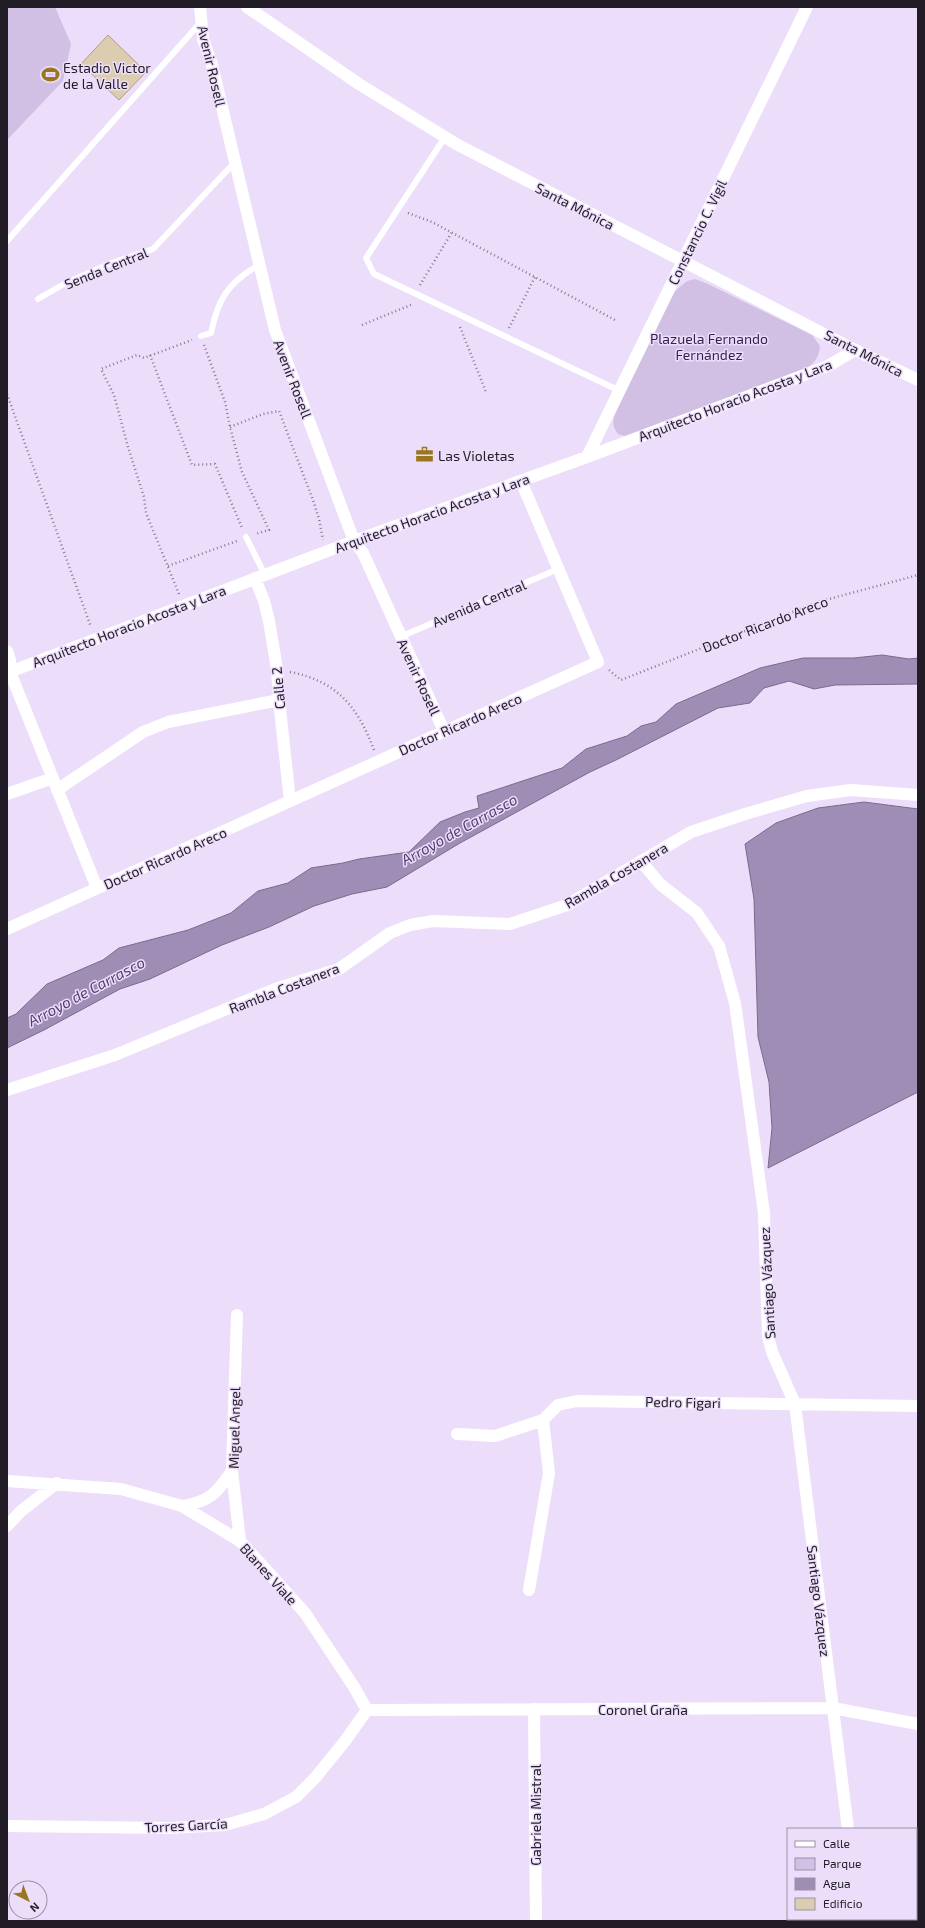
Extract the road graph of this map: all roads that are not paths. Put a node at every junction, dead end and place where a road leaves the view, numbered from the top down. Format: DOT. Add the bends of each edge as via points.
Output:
graph roads {
  1 [pos="200,7"];
  2 [pos="247,7"];
  3 [pos="807,7"];
  4 [pos="201,22"];
  5 [pos="445,137"];
  6 [pos="235,162"];
  7 [pos="7,241"];
  8 [pos="683,260"];
  9 [pos="259,265"];
  10 [pos="38,299"];
  11 [pos="201,336"];
  12 [pos="855,350"];
  13 [pos="918,380"];
  14 [pos="620,391"];
  15 [pos="587,457"];
  16 [pos="522,481"];
  17 [pos="246,537"];
  18 [pos="354,541"];
  19 [pos="558,569"];
  20 [pos="260,577"];
  21 [pos="400,637"];
  22 [pos="7,651"];
  23 [pos="8,672"];
  24 [pos="279,700"];
  25 [pos="444,731"];
  26 [pos="55,784"];
  27 [pos="7,794"];
  28 [pos="918,795"];
  29 [pos="290,801"];
  30 [pos="641,861"];
  31 [pos="96,888"];
  32 [pos="7,929"];
  33 [pos="7,1090"];
  34 [pos="237,1315"];
  35 [pos="795,1404"];
  36 [pos="918,1406"];
  37 [pos="543,1420"];
  38 [pos="457,1434"];
  39 [pos="232,1471"];
  40 [pos="7,1481"];
  41 [pos="57,1483"];
  42 [pos="182,1506"];
  43 [pos="7,1526"];
  44 [pos="240,1541"];
  45 [pos="529,1590"];
  46 [pos="833,1708"];
  47 [pos="534,1709"];
  48 [pos="367,1710"];
  49 [pos="918,1724"];
  50 [pos="7,1826"];
  51 [pos="848,1828"];
  52 [pos="536,1921"];
  1 -- 4 [label="street, Avenir Rosell"];
  2 -- 5 [label="street, Santa Mónica" via="359,84"];
  3 -- 8 [label="street, Constancio C. Vigil"];
  4 -- 6 [label="street, Avenir Rosell" via="203,39 212,65"];
  4 -- 7 [label="lane"];
  5 -- 8 [label="street, Santa Mónica" via="504,170"];
  5 -- 14 [label="lane" via="366,258 374,274"];
  6 -- 9 [label="street, Avenir Rosell"];
  6 -- 10 [label="lane, Senda Central" via="153,249 109,264"];
  8 -- 12 [label="street, Santa Mónica"];
  8 -- 14 [label="street, Constancio C. Vigil"];
  9 -- 11 [label="lane" via="241,275 224,295 215,312 211,333"];
  9 -- 18 [label="street, Avenir Rosell" via="275,330"];
  12 -- 13 [label="street, Santa Mónica"];
  12 -- 15 [label="street, Arquitecto Horacio Acosta y Lara" via="828,366"];
  14 -- 15 [label="street, Constancio C. Vigil"];
  15 -- 16 [label="street, Arquitecto Horacio Acosta y Lara"];
  16 -- 18 [label="street, Arquitecto Horacio Acosta y Lara"];
  16 -- 19 [label="street"];
  17 -- 20 [label="lane"];
  18 -- 20 [label="street, Arquitecto Horacio Acosta y Lara"];
  18 -- 21 [label="street, Avenir Rosell" via="363,553"];
  19 -- 21 [label="lane, Avenida Central"];
  19 -- 25 [label="street, Doctor Ricardo Areco" via="598,662"];
  20 -- 23 [label="street, Arquitecto Horacio Acosta y Lara"];
  20 -- 24 [label="street, Calle 2" via="277,669"];
  21 -- 25 [label="street, Avenir Rosell"];
  22 -- 23 [label="street" via="10,660"];
  23 -- 26 [label="street"];
  24 -- 26 [label="street" via="168,722 143,732"];
  24 -- 29 [label="street, Calle 2"];
  25 -- 29 [label="street, Doctor Ricardo Areco"];
  26 -- 27 [label="street"];
  26 -- 31 [label="street"];
  28 -- 30 [label="street, Rambla Costanera" via="851,790 807,796 691,832"];
  29 -- 31 [label="street, Doctor Ricardo Areco"];
  30 -- 33 [label="street, Rambla Costanera" via="568,905 510,924 433,921 410,925 390,933 338,969 275,989 115,1055"];
  30 -- 35 [label="street, Santiago Vázquez" via="660,884 697,914 719,946 733,996 764,1213 768,1336 772,1352"];
  31 -- 32 [label="street, Doctor Ricardo Areco"];
  34 -- 39 [label="street, Miguel Angel"];
  35 -- 36 [label="street, Pedro Figari"];
  35 -- 37 [label="street, Pedro Figari" via="577,1401 558,1405"];
  35 -- 46 [label="street, Santiago Vázquez"];
  37 -- 38 [label="street, Pedro Figari" via="495,1436"];
  37 -- 45 [label="street" via="549,1472"];
  39 -- 42 [label="street" via="211,1496 199,1503"];
  39 -- 44 [label="street, Miguel Angel"];
  40 -- 41 [label="street, Blanes Viale"];
  41 -- 42 [label="street, Blanes Viale" via="120,1489"];
  41 -- 43 [label="street" via="21,1511"];
  42 -- 44 [label="street, Blanes Viale"];
  44 -- 48 [label="street, Blanes Viale" via="304,1613"];
  46 -- 47 [label="street, Coronel Graña"];
  46 -- 49 [label="street, Coronel Graña"];
  46 -- 51 [label="street, Santiago Vázquez"];
  47 -- 48 [label="street, Coronel Graña"];
  47 -- 52 [label="street, Gabriela Mistral"];
  48 -- 50 [label="street, Torres García" via="315,1778 296,1797 264,1814 225,1825 170,1828"];
}
